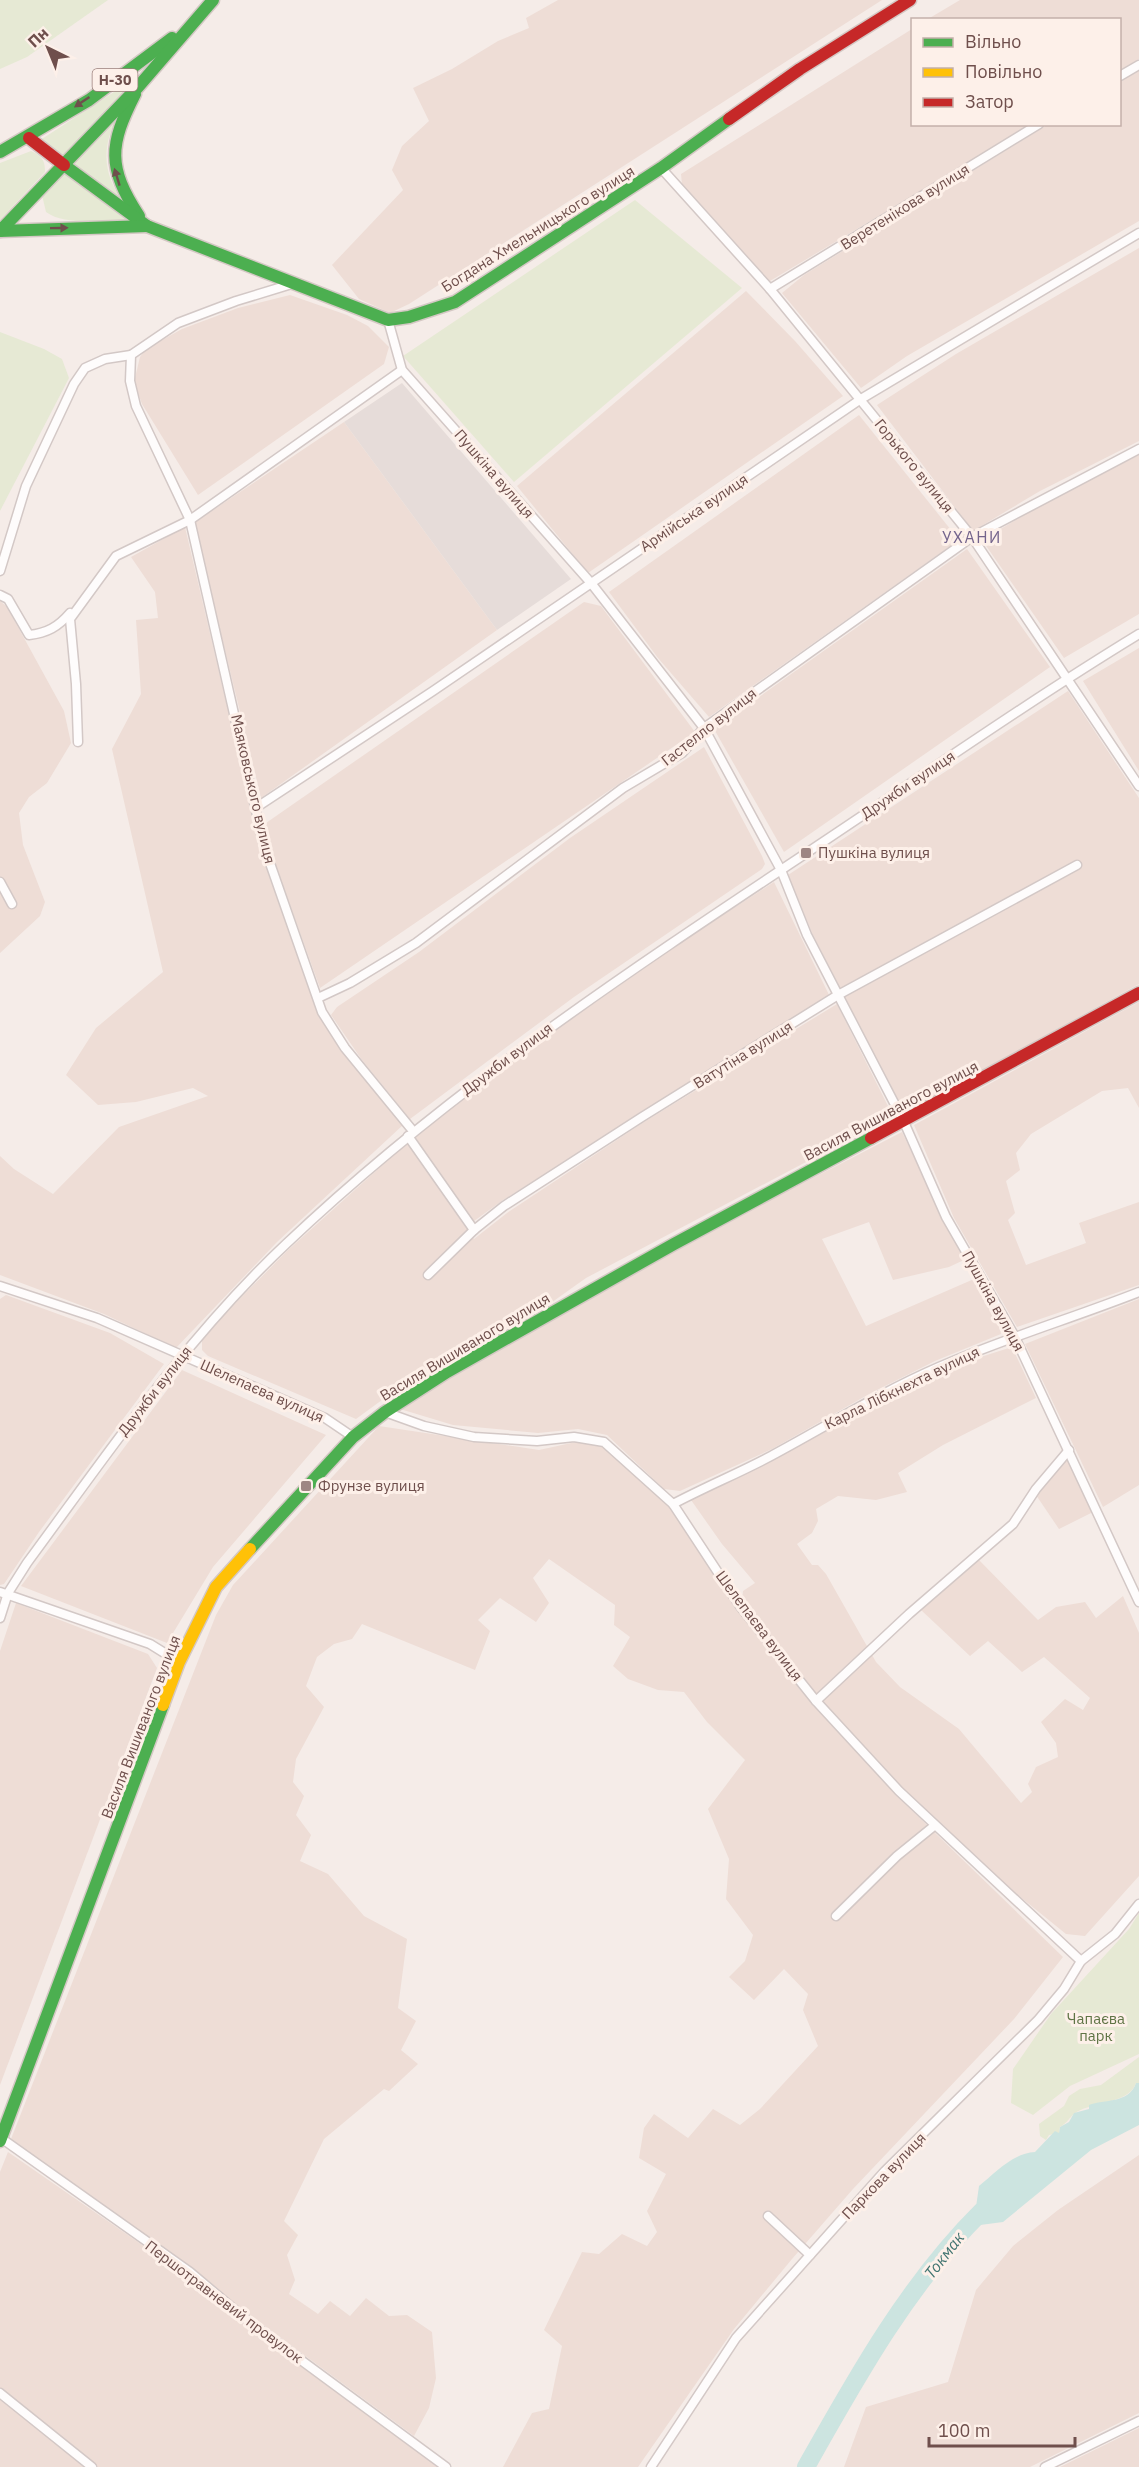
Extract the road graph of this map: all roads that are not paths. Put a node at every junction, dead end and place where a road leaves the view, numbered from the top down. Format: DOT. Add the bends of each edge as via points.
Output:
graph roads {
  1 [pos="213,0"];
  2 [pos="910,0"];
  3 [pos="198,18"];
  4 [pos="1139,65"];
  5 [pos="1121,75"];
  6 [pos="138,87"];
  7 [pos="1036,126"];
  8 [pos="29,138"];
  9 [pos="0,152"];
  10 [pos="64,165"];
  11 [pos="661,168"];
  12 [pos="147,226"];
  13 [pos="0,231"];
  14 [pos="1139,233"];
  15 [pos="295,283"];
  16 [pos="770,289"];
  17 [pos="388,320"];
  18 [pos="131,355"];
  19 [pos="402,369"];
  20 [pos="861,399"];
  21 [pos="1139,449"];
  22 [pos="190,520"];
  23 [pos="972,537"];
  24 [pos="0,571"];
  25 [pos="591,583"];
  26 [pos="0,595"];
  27 [pos="83,599"];
  28 [pos="1139,634"];
  29 [pos="1068,678"];
  30 [pos="704,728"];
  31 [pos="78,742"];
  32 [pos="1139,786"];
  33 [pos="258,807"];
  34 [pos="1077,865"];
  35 [pos="781,870"];
  36 [pos="0,882"];
  37 [pos="12,904"];
  38 [pos="1139,993"];
  39 [pos="838,996"];
  40 [pos="318,998"];
  41 [pos="904,1122"];
  42 [pos="410,1134"];
  43 [pos="474,1230"];
  44 [pos="428,1275"];
  45 [pos="0,1285"];
  46 [pos="1139,1292"];
  47 [pos="1014,1335"];
  48 [pos="181,1355"];
  49 [pos="385,1412"];
  50 [pos="353,1437"];
  51 [pos="1069,1450"];
  52 [pos="673,1504"];
  53 [pos="4,1593"];
  54 [pos="1139,1602"];
  55 [pos="0,1618"];
  56 [pos="179,1662"];
  57 [pos="816,1701"];
  58 [pos="934,1826"];
  59 [pos="1139,1904"];
  60 [pos="836,1916"];
  61 [pos="1081,1961"];
  62 [pos="1,2134"];
  63 [pos="768,2216"];
  64 [pos="810,2255"];
  65 [pos="0,2393"];
  66 [pos="1139,2421"];
  67 [pos="92,2467"];
  68 [pos="446,2467"];
  69 [pos="651,2467"];
  70 [pos="1046,2467"];
  1 -- 3 [label="street, Н-30"];
  2 -- 11 [label="street, Богдана Хмельницького вулиця" via="800,69"];
  3 -- 6 [label="street, Н-30"];
  3 -- 8 [label="street, Н-30, one-way" via="142,62"];
  4 -- 5 [label="street"];
  6 -- 10 [label="street, Н-30"];
  12 -- 6 [label="street, one-way" via="122,192 113,161 119,124"];
  7 -- 16 [label="street, Веретенікова вулиця"];
  8 -- 9 [label="street, Н-30"];
  8 -- 10 [label="street"];
  10 -- 12 [label="street"];
  10 -- 13 [label="street, Н-30"];
  11 -- 16 [label="street, Горького вулиця"];
  11 -- 17 [label="street, Богдана Хмельницького вулиця" via="456,302"];
  13 -- 12 [label="street, one-way"];
  12 -- 15 [label="street"];
  14 -- 20 [label="street, Армійська вулиця"];
  15 -- 17 [label="street"];
  15 -- 18 [label="street" via="178,323"];
  16 -- 20 [label="street, Горького вулиця"];
  17 -- 19 [label="street, Пушкіна вулиця"];
  18 -- 22 [label="street, Маяковського вулиця" via="129,381 136,406"];
  18 -- 24 [label="street" via="105,359 85,368 74,384 26,486"];
  19 -- 22 [label="street"];
  19 -- 25 [label="street, Пушкіна вулиця"];
  20 -- 23 [label="street, Горького вулиця"];
  20 -- 25 [label="street, Армійська вулиця"];
  21 -- 23 [label="street, Гастелло вулиця"];
  22 -- 27 [label="street" via="116,556"];
  22 -- 33 [label="street, Маяковського вулиця"];
  23 -- 29 [label="street, Горького вулиця"];
  23 -- 30 [label="street, Гастелло вулиця"];
  25 -- 30 [label="street, Пушкіна вулиця"];
  25 -- 33 [label="street, Армійська вулиця"];
  26 -- 27 [label="street" via="8,599 29,635 45,633 62,623"];
  27 -- 31 [label="street" via="70,619"];
  28 -- 29 [label="street, Дружби вулиця"];
  29 -- 32 [label="street, Горького вулиця"];
  29 -- 35 [label="street, Дружби вулиця"];
  30 -- 35 [label="street, Пушкіна вулиця"];
  30 -- 40 [label="street, Гастелло вулиця" via="682,753 623,788 416,943"];
  33 -- 40 [label="street, Маяковського вулиця" via="264,846"];
  34 -- 39 [label="street, Ватутіна вулиця"];
  35 -- 39 [label="street, Пушкіна вулиця" via="807,935"];
  35 -- 42 [label="street, Дружби вулиця" via="529,1041"];
  36 -- 37 [label="street"];
  38 -- 41 [label="street, Василя Вишиваного вулиця"];
  39 -- 41 [label="street, Пушкіна вулиця"];
  39 -- 43 [label="street, Ватутіна вулиця" via="504,1206"];
  40 -- 42 [label="street, Маяковського вулиця" via="322,1012 345,1048"];
  41 -- 47 [label="street, Пушкіна вулиця" via="946,1217"];
  41 -- 49 [label="street, Василя Вишиваного вулиця" via="653,1256 447,1372"];
  42 -- 43 [label="street, Маяковського вулиця"];
  42 -- 48 [label="street, Дружби вулиця" via="285,1245"];
  43 -- 44 [label="street, Ватутіна вулиця"];
  45 -- 48 [label="street, Шелепаєва вулиця" via="97,1318"];
  46 -- 47 [label="street, Карла Лібкнехта вулиця" via="1067,1320"];
  47 -- 51 [label="street, Пушкіна вулиця"];
  47 -- 52 [label="street, Карла Лібкнехта вулиця" via="937,1367"];
  48 -- 50 [label="street, Шелепаєва вулиця" via="326,1418"];
  48 -- 53 [label="street, Дружби вулиця"];
  49 -- 50 [label="street, Василя Вишиваного вулиця"];
  49 -- 52 [label="street, Шелепаєва вулиця" via="474,1437 537,1441 574,1437 604,1442"];
  50 -- 56 [label="street, Василя Вишиваного вулиця" via="216,1587"];
  51 -- 54 [label="street, Пушкіна вулиця"];
  51 -- 57 [label="street" via="1013,1524"];
  52 -- 57 [label="street, Шелепаєва вулиця" via="740,1606"];
  53 -- 55 [label="street, Дружби вулиця"];
  53 -- 56 [label="street" via="150,1644"];
  56 -- 62 [label="street, Василя Вишиваного вулиця"];
  57 -- 58 [label="street, Шелепаєва вулиця"];
  58 -- 60 [label="street"];
  58 -- 61 [label="street, Шелепаєва вулиця"];
  59 -- 61 [label="street, Паркова вулиця" via="1115,1934"];
  61 -- 64 [label="street, Паркова вулиця" via="1038,2020 885,2171"];
  62 -- 68 [label="street, Першотравневий провулок"];
  63 -- 64 [label="street"];
  64 -- 69 [label="street, Паркова вулиця" via="736,2338"];
  65 -- 67 [label="street"];
  66 -- 70 [label="street"];
}
